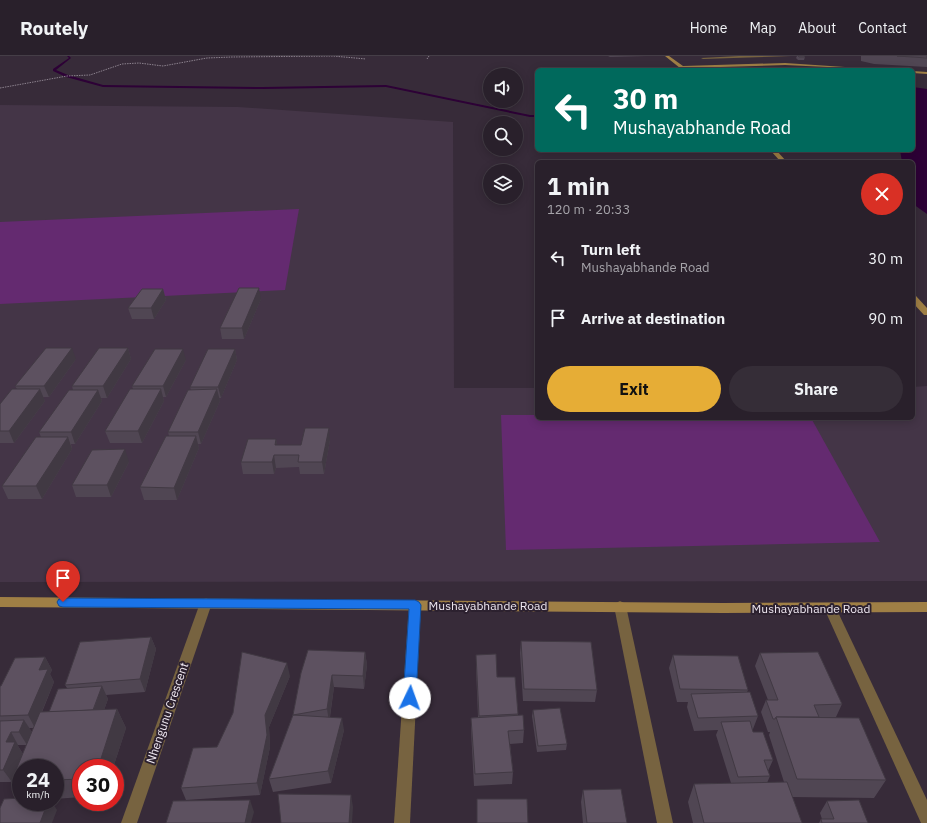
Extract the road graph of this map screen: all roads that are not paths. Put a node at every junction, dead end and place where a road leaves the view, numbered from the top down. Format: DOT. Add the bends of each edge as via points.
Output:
graph roads {
  1 [pos="667,56"];
  2 [pos="789,56"];
  3 [pos="703,58"];
  4 [pos="731,58"];
  5 [pos="742,64"];
  6 [pos="681,67"];
  7 [pos="858,68"];
  8 [pos="915,72"];
  9 [pos="927,73"];
  10 [pos="775,152"];
  11 [pos="782,160"];
  12 [pos="915,300"];
  13 [pos="927,313"];
  14 [pos="0,602"];
  15 [pos="206,602"];
  16 [pos="415,605"];
  17 [pos="620,606"];
  18 [pos="927,607"];
  19 [pos="830,608"];
  20 [pos="927,818"];
  21 [pos="129,823"];
  22 [pos="402,823"];
  23 [pos="665,823"];
  1 -- 6 [label="street"];
  2 -- 4 [label="street"];
  3 -- 4 [label="street"];
  4 -- 5 [label="street"];
  5 -- 6 [label="street"];
  5 -- 7 [label="street"];
  8 -- 9 [label="street"];
  10 -- 11 [label="street"];
  12 -- 13 [label="street"];
  14 -- 15 [label="street, Mushayabhande Road"];
  15 -- 16 [label="street, Mushayabhande Road"];
  15 -- 21 [label="street, Nhengunu Crescent"];
  16 -- 17 [label="street, Mushayabhande Road"];
  16 -- 22 [label="street"];
  17 -- 19 [label="street, Mushayabhande Road"];
  17 -- 23 [label="street"];
  18 -- 19 [label="street, Mushayabhande Road"];
  19 -- 20 [label="street"];
}
